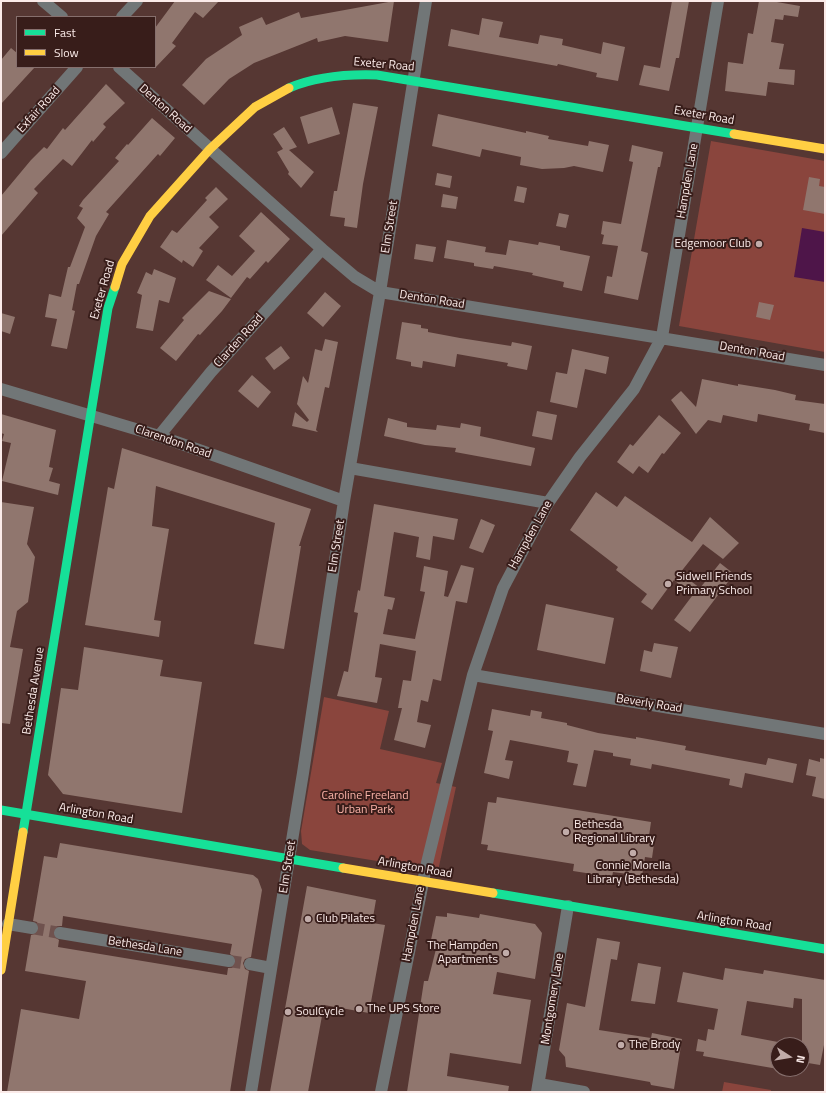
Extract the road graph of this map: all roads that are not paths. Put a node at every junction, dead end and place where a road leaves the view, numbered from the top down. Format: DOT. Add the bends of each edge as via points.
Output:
graph roads {
  1 [pos="43,1"];
  2 [pos="137,1"];
  3 [pos="426,1"];
  4 [pos="718,1"];
  5 [pos="61,16"];
  6 [pos="123,16"];
  7 [pos="76,68"];
  8 [pos="120,68"];
  9 [pos="414,80"];
  10 [pos="697,127"];
  11 [pos="210,149"];
  12 [pos="825,149"];
  13 [pos="1,153"];
  14 [pos="322,248"];
  15 [pos="380,292"];
  16 [pos="662,337"];
  17 [pos="825,364"];
  18 [pos="1,389"];
  19 [pos="91,415"];
  20 [pos="159,436"];
  21 [pos="350,468"];
  22 [pos="344,501"];
  23 [pos="548,503"];
  24 [pos="473,675"];
  25 [pos="825,734"];
  26 [pos="1,810"];
  27 [pos="26,814"];
  28 [pos="290,859"];
  29 [pos="422,881"];
  30 [pos="568,906"];
  31 [pos="8,924"];
  32 [pos="32,928"];
  33 [pos="60,933"];
  34 [pos="825,949"];
  35 [pos="229,961"];
  36 [pos="250,964"];
  37 [pos="271,968"];
  38 [pos="1,970"];
  39 [pos="538,1088"];
  40 [pos="251,1092"];
  41 [pos="381,1092"];
  42 [pos="584,1092"];
  1 -- 5 [label="street"];
  2 -- 6 [label="street"];
  3 -- 9 [label="street, Elm Street"];
  4 -- 10 [label="street, Hampden Lane"];
  7 -- 13 [label="street, Exfair Road"];
  8 -- 11 [label="street, Denton Road"];
  9 -- 10 [label="street, Exeter Road"];
  9 -- 11 [label="street, Exeter Road" via="346,74 303,82 281,91 255,107"];
  9 -- 15 [label="street, Elm Street"];
  10 -- 12 [label="street, Exeter Road"];
  10 -- 16 [label="street, Hampden Lane"];
  11 -- 14 [label="street, Denton Road"];
  11 -- 19 [label="street, Exeter Road" via="150,216 122,264 108,308"];
  14 -- 15 [label="street, Denton Road" via="355,277"];
  14 -- 20 [label="street, Clarden Road" via="211,372"];
  15 -- 16 [label="street, Denton Road"];
  15 -- 21 [label="street, Elm Street"];
  16 -- 17 [label="street, Denton Road"];
  16 -- 23 [label="street, Hampden Lane" via="634,389 580,457"];
  18 -- 19 [label="street, Clarendon Road"];
  19 -- 20 [label="street, Clarendon Road"];
  19 -- 27 [label="street, Bethesda Avenue"];
  20 -- 22 [label="street, Clarendon Road"];
  21 -- 22 [label="street, Elm Street"];
  21 -- 23 [label="street"];
  22 -- 28 [label="street, Elm Street"];
  23 -- 24 [label="street, Hampden Lane" via="503,588"];
  24 -- 25 [label="street, Beverly Road"];
  24 -- 29 [label="street, Hampden Lane"];
  26 -- 27 [label="street, Arlington Road"];
  27 -- 28 [label="street, Arlington Road"];
  27 -- 31 [label="street, Bethesda Avenue"];
  28 -- 29 [label="street, Arlington Road"];
  28 -- 37 [label="street, Elm Street"];
  29 -- 30 [label="street, Arlington Road"];
  29 -- 41 [label="street, Hampden Lane"];
  30 -- 34 [label="street, Arlington Road"];
  30 -- 39 [label="street, Montgomery Lane"];
  31 -- 32 [label="street"];
  31 -- 38 [label="street, Bethesda Avenue"];
  33 -- 35 [label="street, Bethesda Lane"];
  36 -- 37 [label="street"];
  37 -- 40 [label="street, Elm Street"];
  39 -- 42 [label="street"];
}
